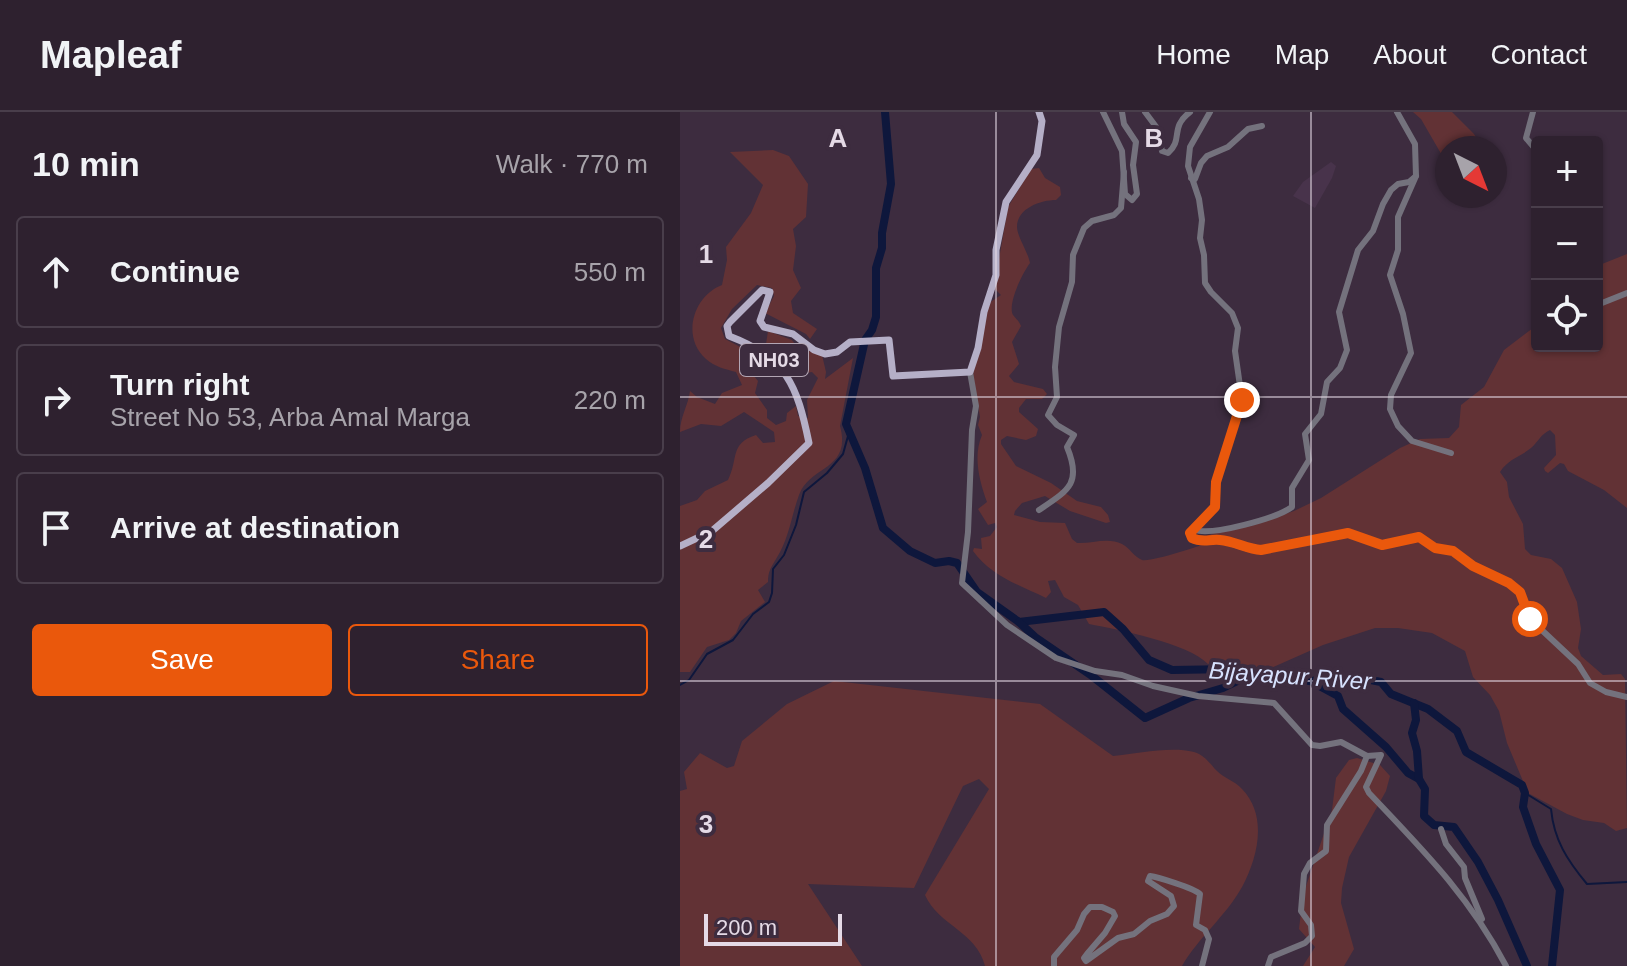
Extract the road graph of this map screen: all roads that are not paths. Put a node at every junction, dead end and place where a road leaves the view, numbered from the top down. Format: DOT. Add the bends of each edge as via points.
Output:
graph roads {
  1 [pos="1039,112"];
  2 [pos="1103,112"];
  3 [pos="1122,112"];
  4 [pos="1145,112"];
  5 [pos="1190,112"];
  6 [pos="1210,112"];
  7 [pos="1397,112"];
  8 [pos="1533,112"];
  9 [pos="1262,126"];
  10 [pos="1531,144"];
  11 [pos="1124,172"];
  12 [pos="1416,176"];
  13 [pos="1191,178"];
  14 [pos="1627,293"];
  15 [pos="1603,303"];
  16 [pos="970,372"];
  17 [pos="1451,453"];
  18 [pos="1039,510"];
  19 [pos="1193,530"];
  20 [pos="680,546"];
  21 [pos="1627,697"];
  22 [pos="1367,756"];
  23 [pos="1441,829"];
  24 [pos="1486,929"];
  25 [pos="1054,966"];
  26 [pos="1202,966"];
  27 [pos="1268,966"];
  28 [pos="1506,966"];
  1 -- 16 [label="main road" via="1038,153 1006,202 996,275"];
  2 -- 11 [label="street" via="1122,151"];
  3 -- 11 [label="street" via="1136,142 1137,194 1132,200 1125,194"];
  4 -- 5 [label="street" via="1157,128 1162,151 1168,153 1179,121"];
  6 -- 13 [label="street" via="1188,153"];
  7 -- 12 [label="street" via="1415,144"];
  8 -- 10 [label="street" via="1526,138"];
  9 -- 13 [label="street" via="1248,129 1228,147 1207,156"];
  11 -- 18 [label="street" via="1121,208 1084,228 1073,255 1072,282 1059,327 1057,397 1048,415 1074,435 1067,447 1075,469 1061,495"];
  12 -- 17 [label="street" via="1398,217 1398,250 1390,275 1411,353 1390,409 1412,441"];
  12 -- 19 [label="street" via="1391,190 1358,250 1339,312 1347,350 1327,382 1321,414 1305,434 1309,460 1292,488 1292,507 1255,523"];
  13 -- 19 [label="street" via="1201,215 1205,283 1232,313 1238,328 1235,351 1242,400 1216,482 1215,507"];
  14 -- 15 [label="street"];
  16 -- 20 [label="main road, NH03" via="893,376 889,340 854,341 825,354 814,350 793,334 764,327 760,321 770,292 762,290 727,326 729,336 779,363 798,400 809,443 712,531"];
  16 -- 22 [label="street" via="976,406 962,583 968,591 1056,658 1171,690 1274,703 1312,745 1341,742"];
  19 -- 21 [label="street" via="1190,535 1199,541 1261,550 1348,533 1382,545 1419,537 1509,583 1520,592 1530,619 1578,664 1590,683"];
  22 -- 24 [label="street" via="1381,755 1366,787 1369,793 1447,874"];
  22 -- 27 [label="street" via="1327,825 1326,851 1304,874 1301,911 1312,936 1271,957"];
  23 -- 24 [label="street" via="1464,867"];
  24 -- 28 [label="street"];
  25 -- 26 [label="street" via="1054,957 1090,907 1109,909 1115,916 1086,961 1172,911 1171,896 1148,881 1156,876 1200,894 1196,925 1209,939"];
}
